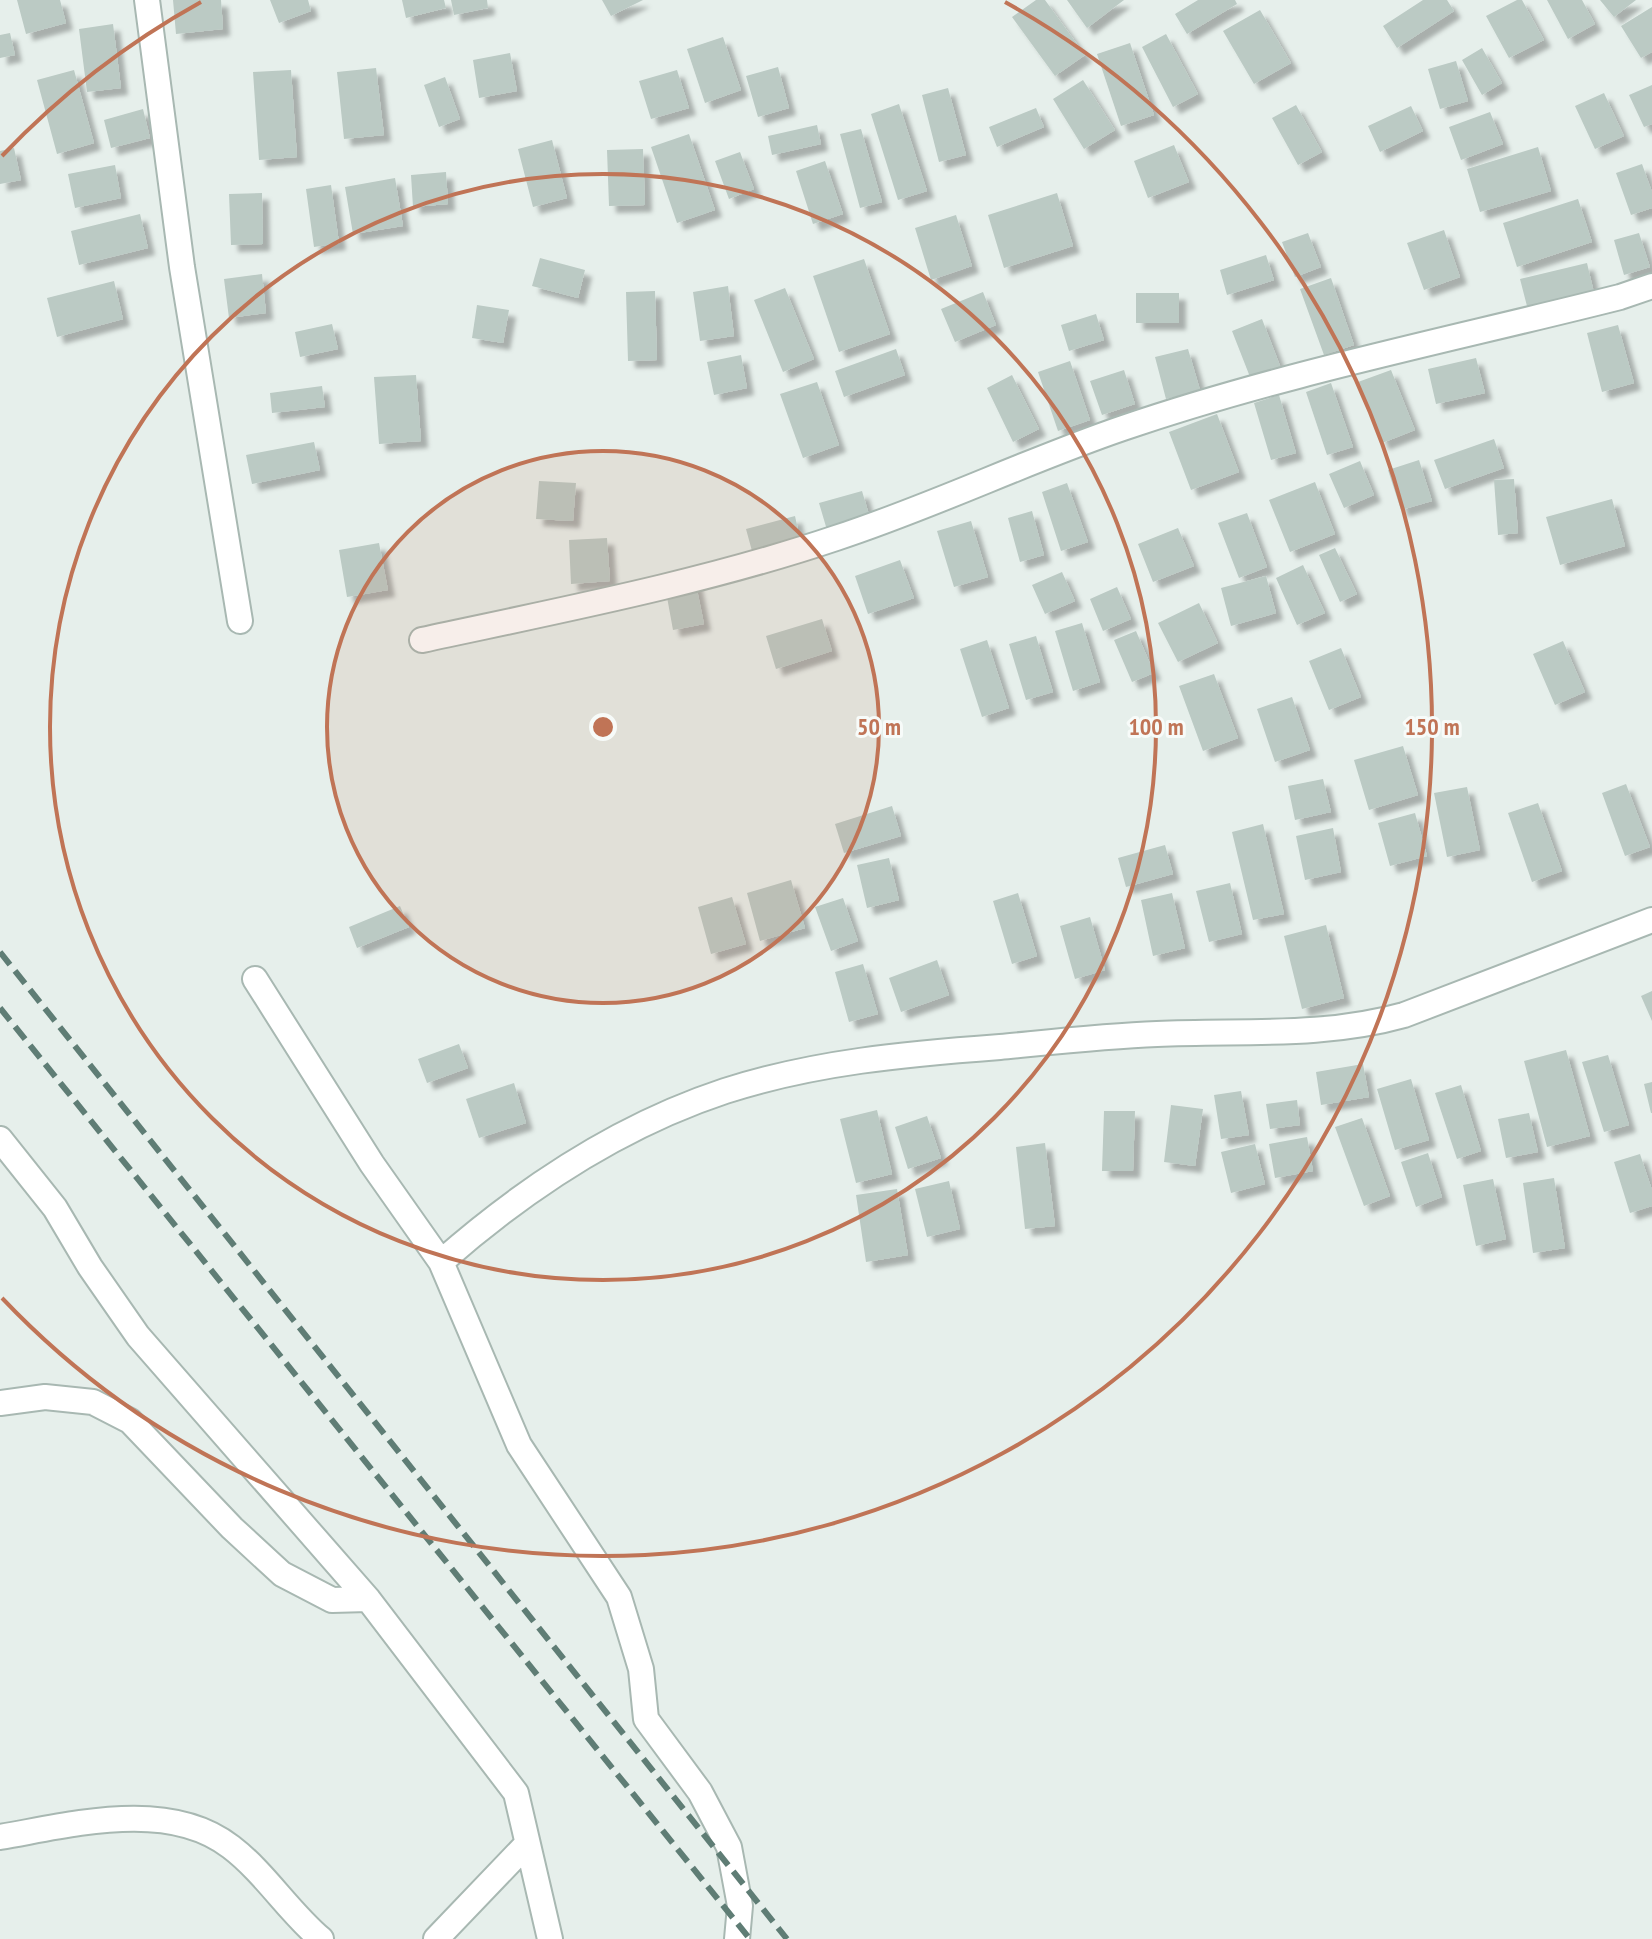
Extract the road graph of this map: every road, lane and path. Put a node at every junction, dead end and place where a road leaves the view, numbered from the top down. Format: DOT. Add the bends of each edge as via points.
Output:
graph roads {
  1 [pos="147,0"];
  2 [pos="1652,286"];
  3 [pos="240,621"];
  4 [pos="422,640"];
  5 [pos="1652,920"];
  6 [pos="255,979"];
  7 [pos="0,1139"];
  8 [pos="441,1262"];
  9 [pos="0,1403"];
  10 [pos="368,1599"];
  11 [pos="0,1837"];
  12 [pos="526,1845"];
  13 [pos="321,1939"];
  14 [pos="436,1939"];
  15 [pos="550,1939"];
  16 [pos="737,1939"];
  1 -- 3 [label="street" via="182,267"];
  2 -- 4 [label="street" via="1124,428 833,540 629,595"];
  5 -- 8 [label="street" via="1368,1025 1289,1033 1157,1034 879,1057 764,1080 612,1140 495,1215"];
  6 -- 8 [label="street"];
  7 -- 10 [label="street" via="55,1208 138,1336"];
  8 -- 16 [label="street" via="519,1445 619,1597 641,1669 646,1719 700,1792 729,1847 740,1906"];
  9 -- 10 [label="street" via="45,1397 93,1402 118,1414 149,1438 282,1574 332,1600"];
  10 -- 12 [label="street" via="516,1793"];
  11 -- 13 [label="street" via="129,1819 163,1821 213,1834"];
  12 -- 14 [label="street"];
  12 -- 15 [label="street"];
}
